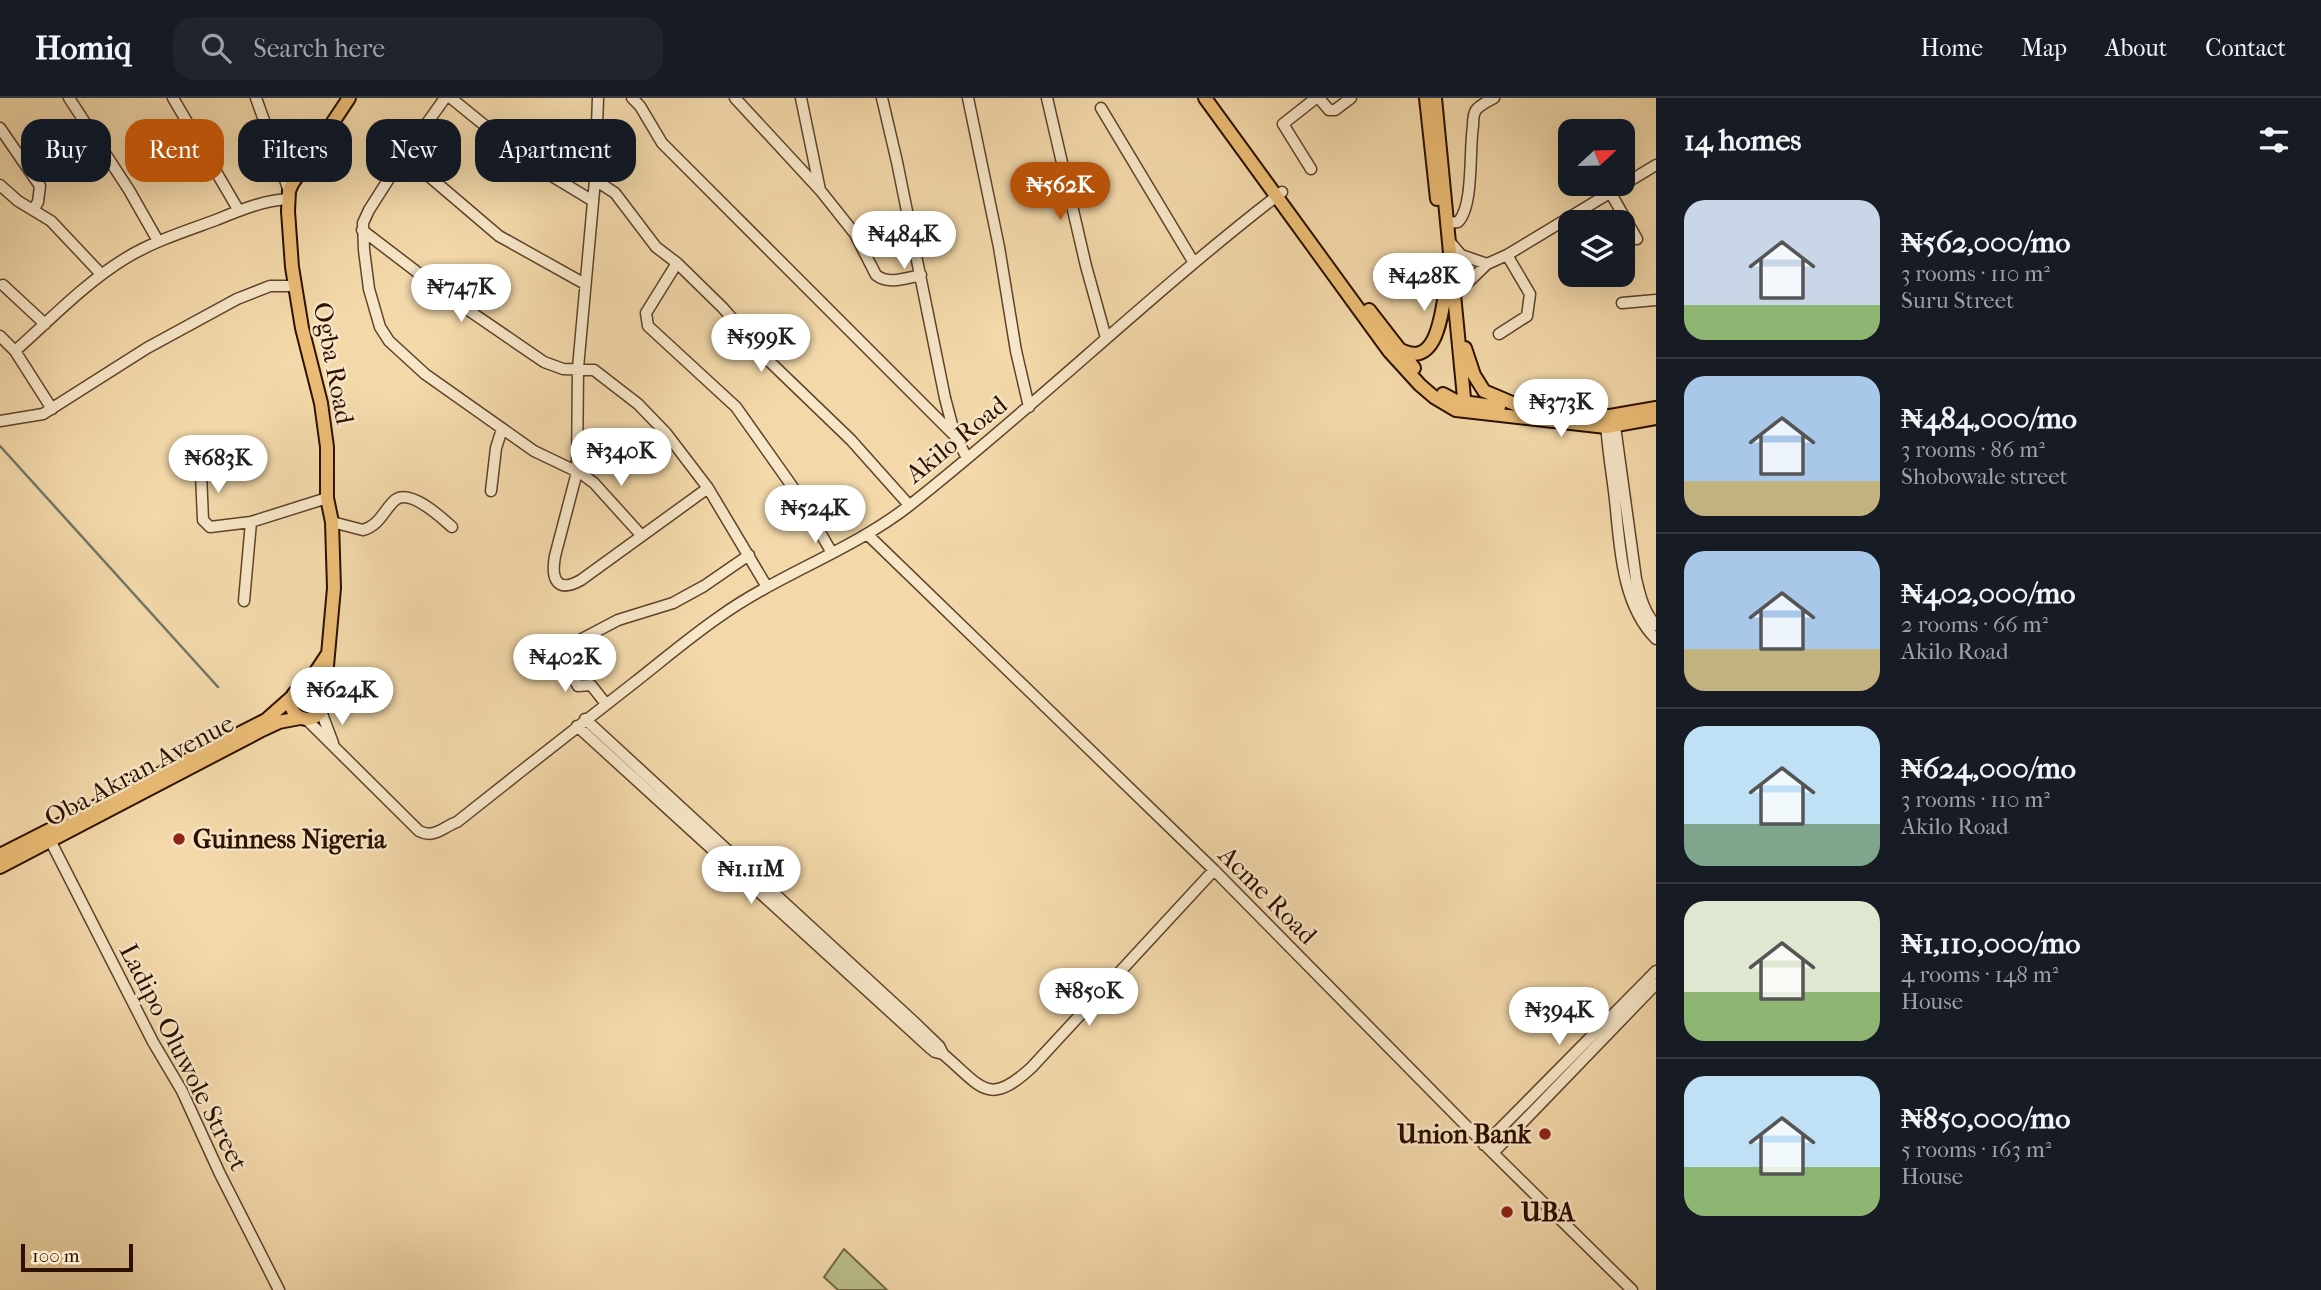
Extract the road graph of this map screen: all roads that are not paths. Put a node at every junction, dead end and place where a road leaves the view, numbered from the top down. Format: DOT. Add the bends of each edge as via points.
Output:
graph roads {
  1 [pos="69,98"];
  2 [pos="173,98"];
  3 [pos="256,98"];
  4 [pos="349,98"];
  5 [pos="445,98"];
  6 [pos="450,98"];
  7 [pos="598,98"];
  8 [pos="632,98"];
  9 [pos="735,98"];
  10 [pos="801,98"];
  11 [pos="882,98"];
  12 [pos="968,98"];
  13 [pos="1047,98"];
  14 [pos="1205,98"];
  15 [pos="1213,98"];
  16 [pos="1317,98"];
  17 [pos="1351,98"];
  18 [pos="1426,98"];
  19 [pos="1435,98"];
  20 [pos="1489,99"];
  21 [pos="1101,108"];
  22 [pos="430,119"];
  23 [pos="597,119"];
  24 [pos="0,128"];
  25 [pos="1656,165"];
  26 [pos="1311,169"];
  27 [pos="1635,177"];
  28 [pos="387,182"];
  29 [pos="436,182"];
  30 [pos="595,182"];
  31 [pos="600,182"];
  32 [pos="0,185"];
  33 [pos="820,190"];
  34 [pos="1279,194"];
  35 [pos="288,195"];
  36 [pos="1603,196"];
  37 [pos="1612,196"];
  38 [pos="593,201"];
  39 [pos="33,210"];
  40 [pos="239,211"];
  41 [pos="1444,223"];
  42 [pos="362,230"];
  43 [pos="1637,239"];
  44 [pos="1450,241"];
  45 [pos="158,242"];
  46 [pos="1507,255"];
  47 [pos="677,263"];
  48 [pos="1194,263"];
  49 [pos="1487,264"];
  50 [pos="101,274"];
  51 [pos="921,275"];
  52 [pos="1447,282"];
  53 [pos="585,284"];
  54 [pos="3,285"];
  55 [pos="295,286"];
  56 [pos="1455,295"];
  57 [pos="1656,300"];
  58 [pos="1622,303"];
  59 [pos="45,324"];
  60 [pos="1459,332"];
  61 [pos="1499,334"];
  62 [pos="0,336"];
  63 [pos="1106,338"];
  64 [pos="1399,348"];
  65 [pos="15,351"];
  66 [pos="578,368"];
  67 [pos="1461,406"];
  68 [pos="1029,407"];
  69 [pos="1656,408"];
  70 [pos="52,409"];
  71 [pos="1531,411"];
  72 [pos="1656,418"];
  73 [pos="0,421"];
  74 [pos="1610,421"];
  75 [pos="502,429"];
  76 [pos="956,437"];
  77 [pos="200,449"];
  78 [pos="967,458"];
  79 [pos="577,472"];
  80 [pos="708,488"];
  81 [pos="491,491"];
  82 [pos="327,498"];
  83 [pos="909,505"];
  84 [pos="251,522"];
  85 [pos="332,522"];
  86 [pos="453,527"];
  87 [pos="641,535"];
  88 [pos="868,535"];
  89 [pos="832,554"];
  90 [pos="748,555"];
  91 [pos="767,587"];
  92 [pos="244,601"];
  93 [pos="1656,625"];
  94 [pos="1656,639"];
  95 [pos="327,655"];
  96 [pos="297,692"];
  97 [pos="321,696"];
  98 [pos="606,704"];
  99 [pos="321,711"];
  100 [pos="303,719"];
  101 [pos="581,723"];
  102 [pos="338,752"];
  103 [pos="51,842"];
  104 [pos="1,851"];
  105 [pos="0,867"];
  106 [pos="1214,870"];
  107 [pos="1656,971"];
  108 [pos="1656,984"];
  109 [pos="1556,1079"];
  110 [pos="1484,1145"];
  111 [pos="1493,1153"];
  112 [pos="279,1290"];
  113 [pos="1632,1290"];
  1 -- 45 [label="street"];
  2 -- 40 [label="street"];
  3 -- 35 [label="street"];
  4 -- 35 [label="main road"];
  5 -- 22 [label="street"];
  6 -- 38 [label="street" via="532,164"];
  7 -- 23 [label="street"];
  8 -- 76 [label="street" via="662,143"];
  9 -- 33 [label="street"];
  10 -- 33 [label="street"];
  11 -- 51 [label="street"];
  12 -- 68 [label="street"];
  13 -- 63 [label="street"];
  14 -- 34 [label="main road"];
  15 -- 34 [label="main road"];
  16 -- 17 [label="street" via="1328,110 1335,110"];
  16 -- 26 [label="street" via="1283,124"];
  18 -- 41 [label="main road"];
  19 -- 41 [label="main road"];
  20 -- 41 [label="street" via="1475,113 1464,215 1458,222"];
  21 -- 48 [label="street"];
  24 -- 39 [label="street" via="40,186"];
  25 -- 27 [label="street"];
  28 -- 42 [label="street"];
  29 -- 53 [label="street" via="499,236"];
  30 -- 38 [label="street"];
  31 -- 47 [label="street" via="615,193 656,247"];
  32 -- 39 [label="street"];
  33 -- 51 [label="street" via="855,234 876,275 890,281"];
  34 -- 48 [label="street, Akilo Road"];
  34 -- 64 [label="main road"];
  34 -- 67 [label="main road" via="1389,351 1434,397"];
  35 -- 40 [label="street"];
  35 -- 55 [label="main road, Ogba Road"];
  36 -- 46 [label="street"];
  37 -- 43 [label="street"];
  38 -- 53 [label="street"];
  39 -- 50 [label="street" via="51,221"];
  40 -- 45 [label="street"];
  41 -- 44 [label="main road"];
  41 -- 52 [label="main road"];
  42 -- 66 [label="street" via="544,362 563,369"];
  42 -- 75 [label="street" via="369,289 384,334 425,374"];
  44 -- 49 [label="street" via="1461,255"];
  44 -- 56 [label="main road"];
  45 -- 50 [label="street"];
  46 -- 49 [label="street"];
  46 -- 61 [label="street" via="1530,294 1527,316"];
  47 -- 83 [label="street"];
  47 -- 89 [label="street" via="646,313 648,326 737,407 799,496"];
  48 -- 63 [label="street, Akilo Road"];
  49 -- 56 [label="street"];
  50 -- 59 [label="street"];
  51 -- 76 [label="street"];
  52 -- 64 [label="main road" via="1435,338 1419,354"];
  52 -- 67 [label="main road"];
  53 -- 66 [label="street"];
  54 -- 59 [label="street"];
  55 -- 70 [label="street" via="257,290 208,313"];
  55 -- 82 [label="main road, Ogba Road" via="321,403"];
  56 -- 60 [label="main road"];
  57 -- 58 [label="street"];
  59 -- 65 [label="street"];
  60 -- 67 [label="main road"];
  60 -- 71 [label="main road" via="1484,391"];
  62 -- 65 [label="street"];
  63 -- 68 [label="street, Akilo Road"];
  64 -- 67 [label="main road" via="1434,387"];
  65 -- 70 [label="street"];
  66 -- 79 [label="street"];
  66 -- 80 [label="street" via="599,373 650,415"];
  67 -- 71 [label="main road"];
  67 -- 74 [label="main road"];
  68 -- 78 [label="street, Akilo Road"];
  69 -- 74 [label="main road"];
  70 -- 73 [label="street"];
  71 -- 74 [label="main road"];
  72 -- 74 [label="main road"];
  74 -- 93 [label="street" via="1636,579"];
  74 -- 94 [label="street" via="1620,551 1634,606"];
  75 -- 79 [label="street"];
  75 -- 81 [label="street"];
  76 -- 78 [label="street"];
  77 -- 84 [label="street" via="206,525"];
  78 -- 83 [label="street, Akilo Road"];
  79 -- 87 [label="street" via="594,483"];
  79 -- 87 [label="street" via="554,563 559,584 569,586 581,580"];
  80 -- 87 [label="street"];
  80 -- 90 [label="street"];
  82 -- 84 [label="street"];
  82 -- 85 [label="main road, Ogba Road"];
  83 -- 88 [label="street, Akilo Road"];
  84 -- 92 [label="street"];
  85 -- 86 [label="street" via="369,529 403,497 414,499"];
  85 -- 95 [label="main road, Ogba Road" via="334,588"];
  88 -- 89 [label="street, Akilo Road"];
  88 -- 106 [label="street, Acme Road"];
  89 -- 91 [label="street, Akilo Road"];
  90 -- 91 [label="street"];
  90 -- 98 [label="street" via="673,603 618,620 561,650 576,683 591,685"];
  91 -- 98 [label="street, Akilo Road" via="719,616"];
  95 -- 96 [label="main road, Ogba Road"];
  95 -- 97 [label="main road, Ogba Road"];
  96 -- 97 [label="main road" via="311,688"];
  96 -- 100 [label="main road" via="292,709"];
  96 -- 104 [label="main road, Oba Akran Avenue" via="266,720"];
  97 -- 99 [label="main road"];
  98 -- 101 [label="street, Akilo Road"];
  99 -- 100 [label="main road" via="314,718"];
  99 -- 102 [label="street, Akilo Road"];
  100 -- 102 [label="street, Akilo Road"];
  100 -- 103 [label="main road, Oba Akran Avenue" via="262,730"];
  101 -- 102 [label="street, Akilo Road" via="457,822 429,835 419,831"];
  101 -- 106 [label="street" via="911,1024 935,1052 985,1089 1004,1089 1018,1080"];
  103 -- 105 [label="main road, Oba Akran Avenue"];
  103 -- 112 [label="street, Ladipo Oluwole Street" via="182,1091"];
  106 -- 110 [label="street, Acme Road"];
  107 -- 109 [label="street"];
  108 -- 109 [label="street"];
  109 -- 110 [label="street"];
  109 -- 111 [label="street"];
  110 -- 111 [label="street, Acme Road"];
  111 -- 113 [label="street, Acme Road"];
}
